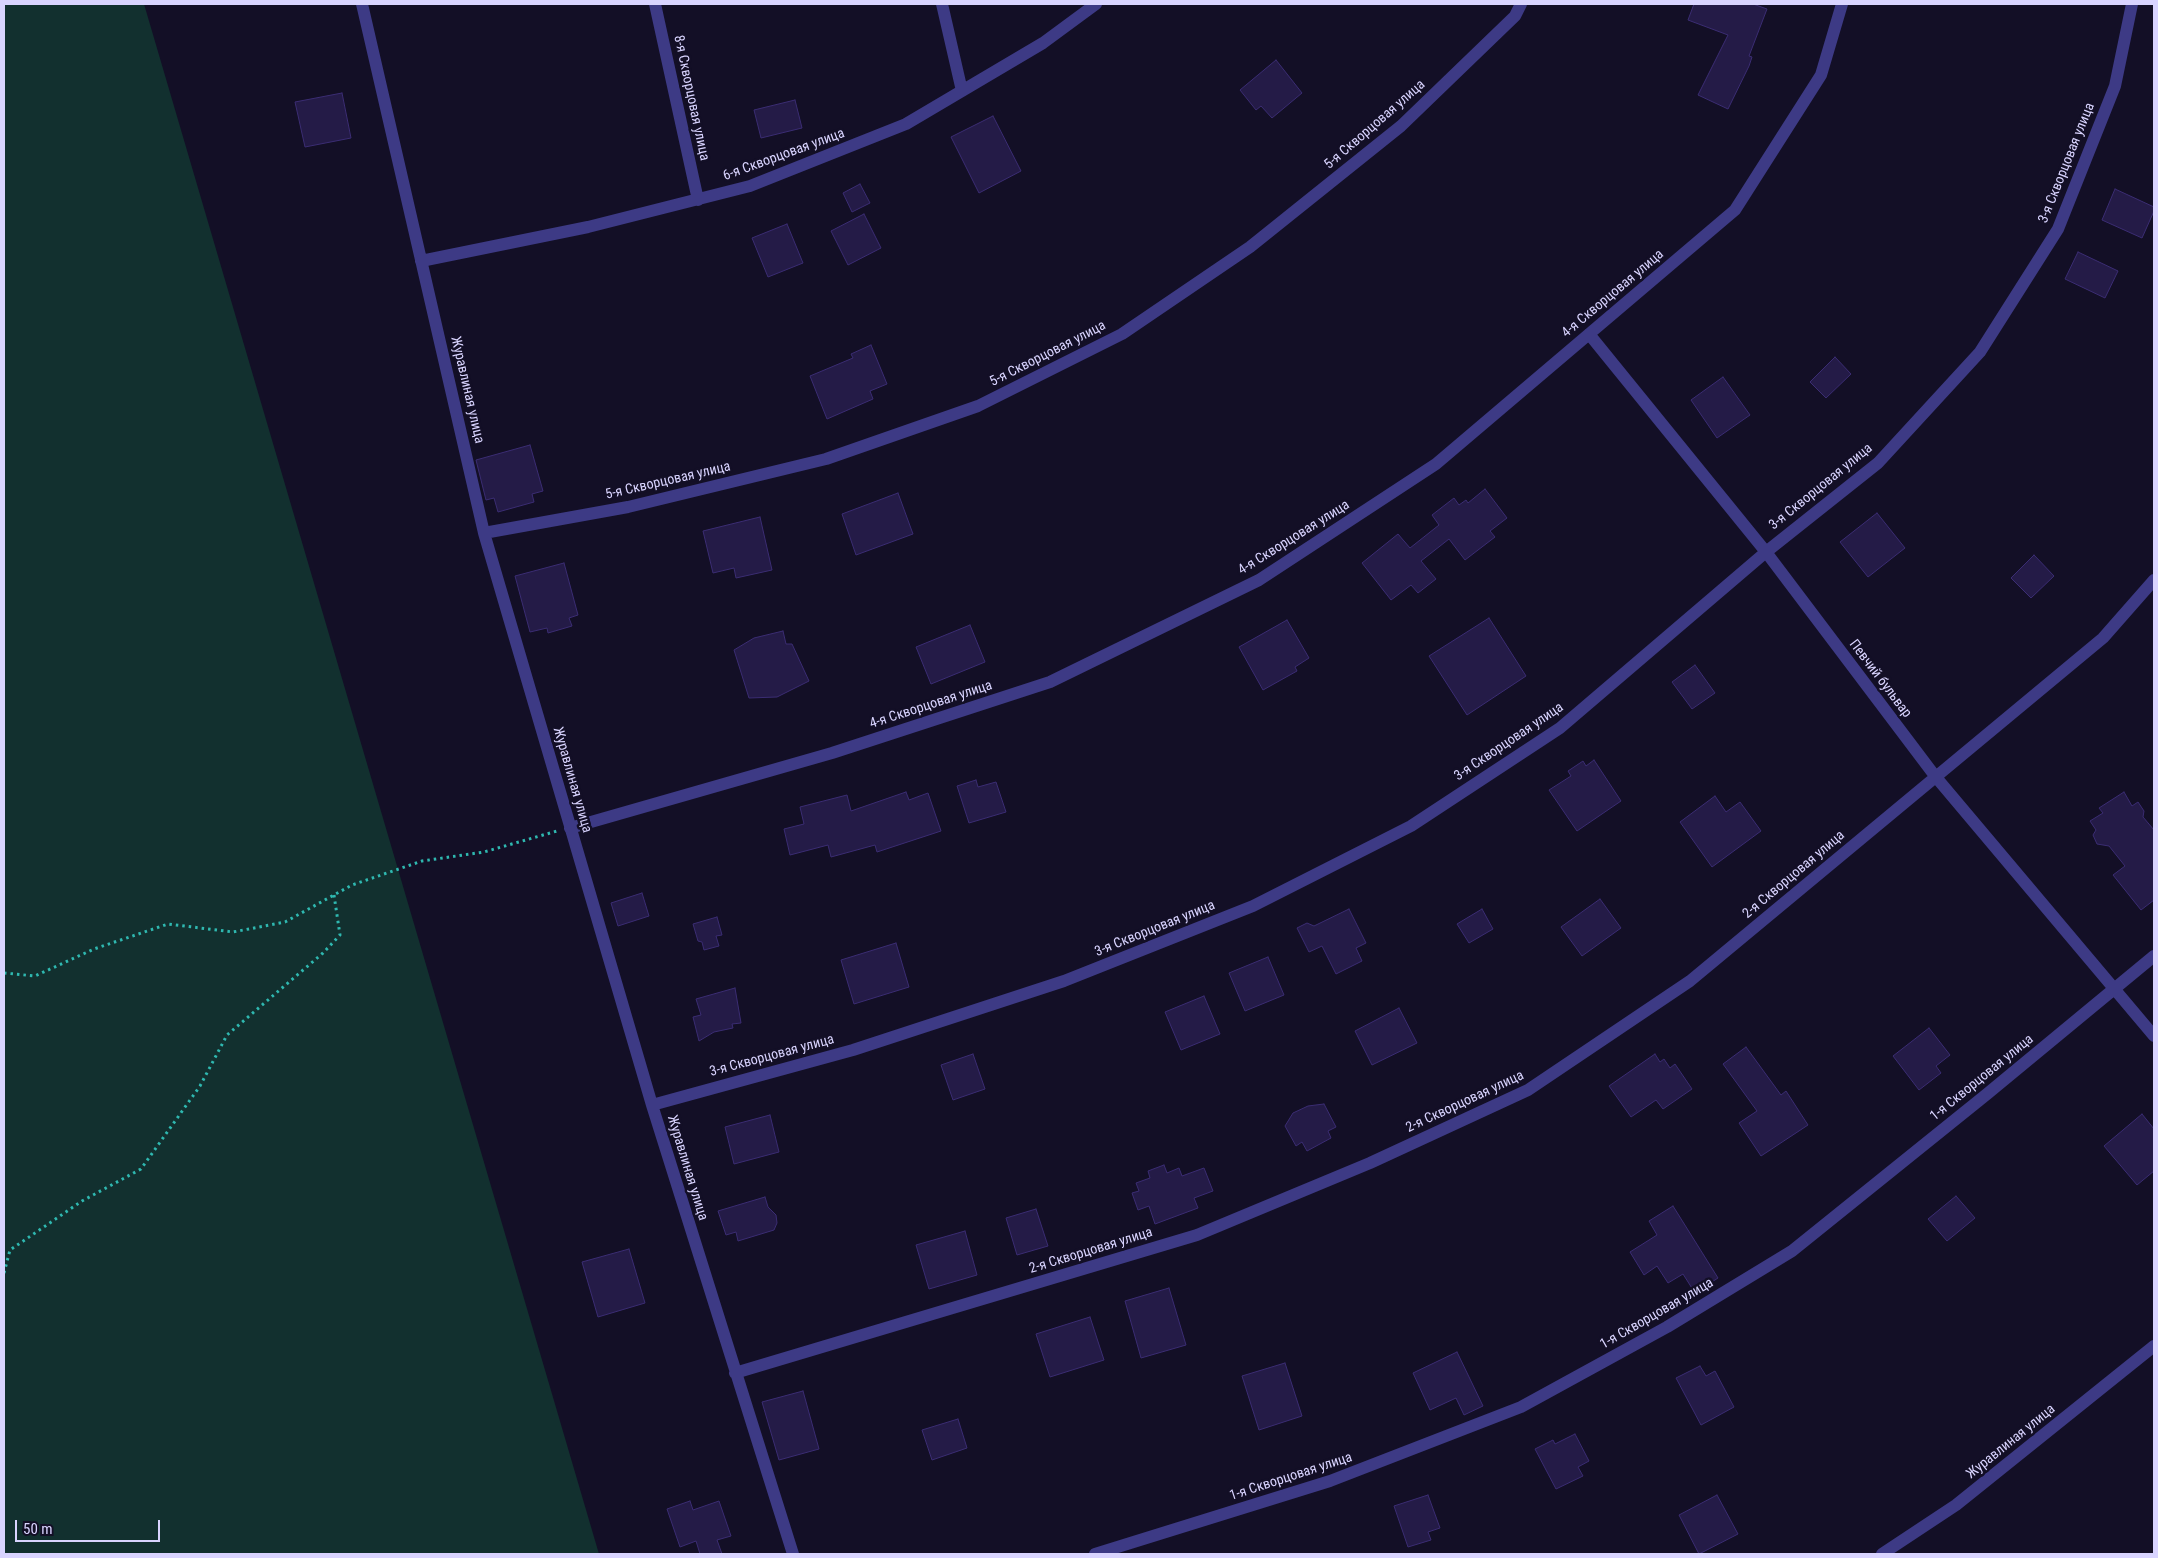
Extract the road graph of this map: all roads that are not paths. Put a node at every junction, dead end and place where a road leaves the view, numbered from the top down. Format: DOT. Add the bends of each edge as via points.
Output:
graph roads {
  1 [pos="362,4"];
  2 [pos="655,4"];
  3 [pos="942,4"];
  4 [pos="1096,4"];
  5 [pos="1521,4"];
  6 [pos="1842,4"];
  7 [pos="2132,4"];
  8 [pos="962,91"];
  9 [pos="698,200"];
  10 [pos="421,261"];
  11 [pos="1589,334"];
  12 [pos="484,533"];
  13 [pos="1766,552"];
  14 [pos="2154,580"];
  15 [pos="1935,776"];
  16 [pos="570,828"];
  17 [pos="2154,956"];
  18 [pos="2115,988"];
  19 [pos="2154,1036"];
  20 [pos="652,1105"];
  21 [pos="2154,1346"];
  22 [pos="735,1373"];
  23 [pos="793,1554"];
  24 [pos="1095,1554"];
  25 [pos="1882,1554"];
  1 -- 10 [label="street, Журавлиная улица"];
  2 -- 9 [label="street, 8-я Скворцовая улица"];
  3 -- 8 [label="street"];
  4 -- 8 [label="street, 6-я Скворцовая улица" via="1043,43"];
  5 -- 12 [label="street, 5-я Скворцовая улица" via="1515,16 1394,131 1250,247 1122,334 978,406 826,459 628,507"];
  6 -- 11 [label="street, 4-я Скворцовая улица" via="1820,75 1735,210"];
  7 -- 13 [label="street, 3-я Скворцовая улица" via="2115,86 2058,229 1980,352 1878,463"];
  8 -- 9 [label="street, 6-я Скворцовая улица" via="906,124 750,186"];
  9 -- 10 [label="street, 6-я Скворцовая улица" via="588,227"];
  10 -- 12 [label="street, Журавлиная улица"];
  11 -- 13 [label="street, Певчий бульвар"];
  11 -- 16 [label="street, 4-я Скворцовая улица" via="1436,464 1260,580 1050,682 832,754"];
  12 -- 16 [label="street, Журавлиная улица"];
  13 -- 15 [label="street, Певчий бульвар"];
  13 -- 20 [label="street, 3-я Скворцовая улица" via="1560,728 1411,826 1253,906 1064,981 853,1050"];
  14 -- 15 [label="street, 2-я Скворцовая улица" via="2103,638"];
  15 -- 18 [label="street, Певчий бульвар"];
  15 -- 22 [label="street, 2-я Скворцовая улица" via="1690,981 1528,1090 1370,1163 1197,1235"];
  16 -- 20 [label="street, Журавлиная улица"];
  17 -- 18 [label="street, 1-я Скворцовая улица"];
  18 -- 19 [label="street, Певчий бульвар"];
  18 -- 24 [label="street, 1-я Скворцовая улица" via="1792,1251 1667,1327 1512,1411 1330,1482"];
  20 -- 22 [label="street, Журавлиная улица"];
  21 -- 25 [label="street, Журавлиная улица" via="1956,1506"];
  22 -- 23 [label="street, Журавлиная улица"];
}
